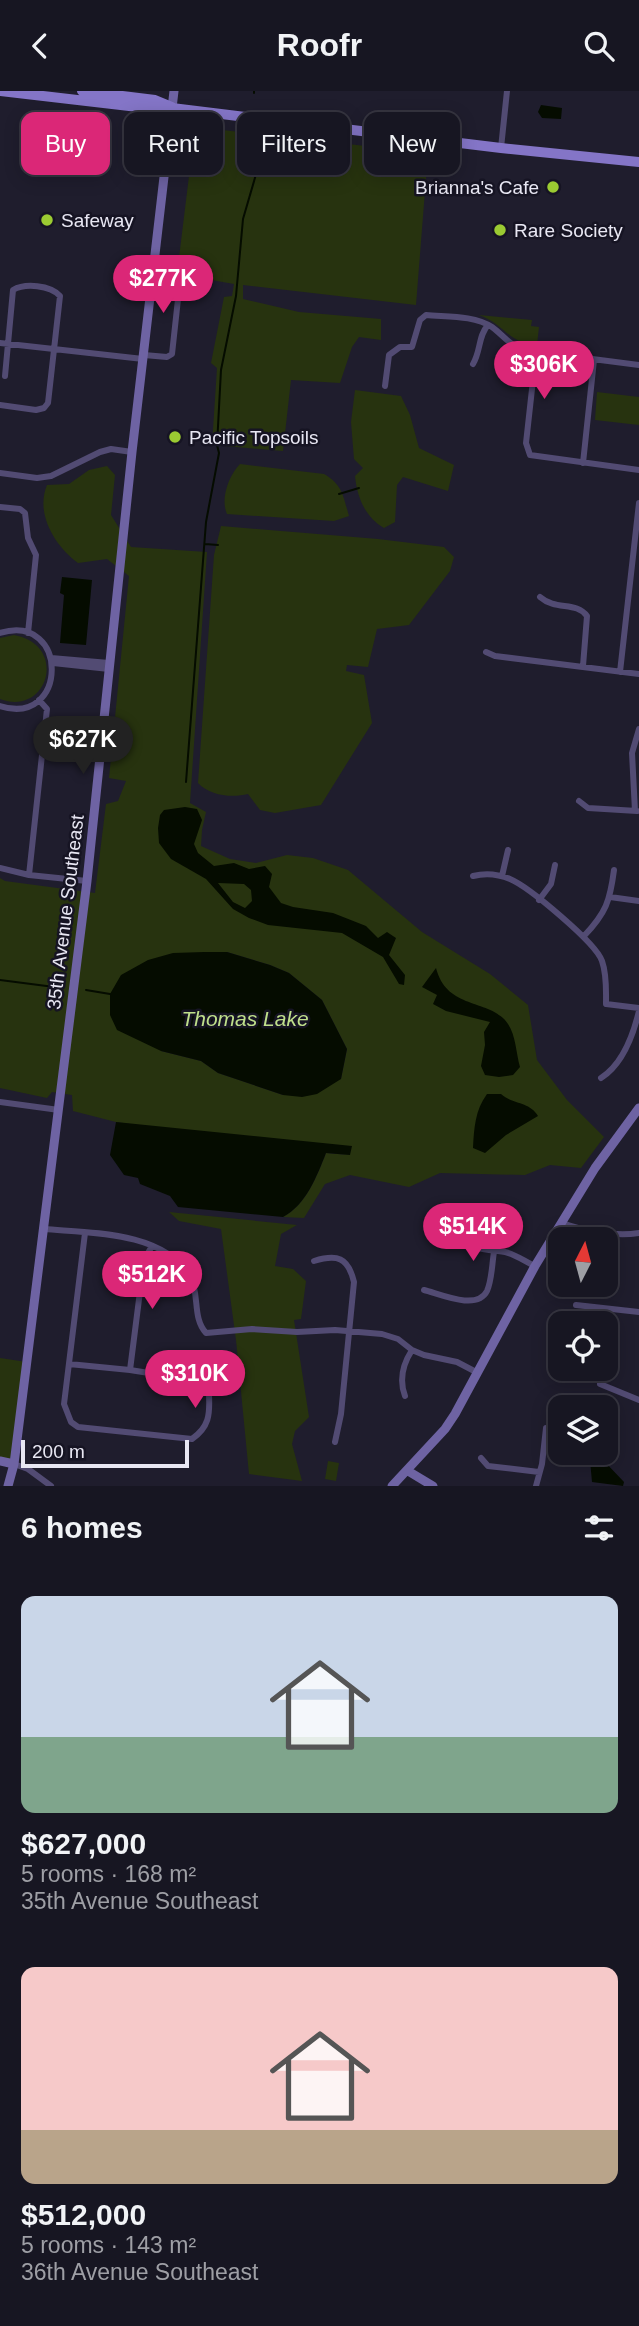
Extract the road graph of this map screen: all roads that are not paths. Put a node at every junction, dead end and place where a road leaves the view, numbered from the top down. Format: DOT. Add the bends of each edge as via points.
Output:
graph roads {
  1 [pos="0,91"];
  2 [pos="44,91"];
  3 [pos="51,91"];
  4 [pos="82,91"];
  5 [pos="174,91"];
  6 [pos="508,91"];
  7 [pos="172,108"];
  8 [pos="501,148"];
  9 [pos="639,162"];
  10 [pos="153,282"];
  11 [pos="488,325"];
  12 [pos="4,343"];
  13 [pos="54,350"];
  14 [pos="536,353"];
  15 [pos="143,357"];
  16 [pos="594,360"];
  17 [pos="473,364"];
  18 [pos="639,365"];
  19 [pos="5,376"];
  20 [pos="385,386"];
  21 [pos="0,405"];
  22 [pos="132,452"];
  23 [pos="583,463"];
  24 [pos="639,470"];
  25 [pos="0,473"];
  26 [pos="639,503"];
  27 [pos="0,507"];
  28 [pos="540,597"];
  29 [pos="0,633"];
  30 [pos="27,633"];
  31 [pos="486,652"];
  32 [pos="52,660"];
  33 [pos="109,666"];
  34 [pos="583,666"];
  35 [pos="620,672"];
  36 [pos="639,674"];
  37 [pos="39,700"];
  38 [pos="1,707"];
  39 [pos="0,716"];
  40 [pos="639,729"];
  41 [pos="579,801"];
  42 [pos="637,811"];
  43 [pos="508,849"];
  44 [pos="555,866"];
  45 [pos="0,867"];
  46 [pos="614,870"];
  47 [pos="29,875"];
  48 [pos="473,876"];
  49 [pos="502,876"];
  50 [pos="87,881"];
  51 [pos="610,897"];
  52 [pos="539,900"];
  53 [pos="639,901"];
  54 [pos="584,936"];
  55 [pos="639,1010"];
  56 [pos="601,1078"];
  57 [pos="0,1102"];
  58 [pos="639,1108"];
  59 [pos="59,1111"];
  60 [pos="437,1223"];
  61 [pos="562,1223"];
  62 [pos="44,1229"];
  63 [pos="85,1233"];
  64 [pos="639,1233"];
  65 [pos="152,1246"];
  66 [pos="494,1252"];
  67 [pos="314,1261"];
  68 [pos="536,1266"];
  69 [pos="424,1290"];
  70 [pos="576,1305"];
  71 [pos="639,1312"];
  72 [pos="349,1331"];
  73 [pos="412,1350"];
  74 [pos="69,1364"];
  75 [pos="130,1370"];
  76 [pos="478,1373"];
  77 [pos="600,1384"];
  78 [pos="405,1396"];
  79 [pos="639,1400"];
  80 [pos="546,1428"];
  81 [pos="335,1442"];
  82 [pos="481,1458"];
  83 [pos="0,1461"];
  84 [pos="14,1464"];
  85 [pos="408,1471"];
  86 [pos="539,1472"];
  87 [pos="8,1486"];
  88 [pos="51,1486"];
  89 [pos="392,1486"];
  90 [pos="433,1486"];
  91 [pos="536,1486"];
  1 -- 7 [label="main road"];
  2 -- 3 [label="main road"];
  4 -- 7 [label="main road" via="155,100"];
  5 -- 7 [label="street, 35th Avenue Southeast"];
  6 -- 8 [label="street"];
  7 -- 8 [label="main road"];
  7 -- 10 [label="street, 35th Avenue Southeast"];
  8 -- 9 [label="main road"];
  10 -- 15 [label="street, 35th Avenue Southeast"];
  10 -- 15 [label="street" via="179,290 172,354"];
  11 -- 14 [label="street" via="511,345"];
  11 -- 17 [label="street"];
  11 -- 20 [label="street" via="426,315 412,347 400,347 388,355"];
  12 -- 13 [label="street"];
  12 -- 13 [label="street" via="13,290 22,286 51,289 60,296"];
  12 -- 19 [label="street"];
  13 -- 15 [label="street"];
  13 -- 21 [label="street" via="44,408"];
  14 -- 16 [label="street"];
  14 -- 23 [label="street" via="526,443 530,455"];
  15 -- 22 [label="street, 35th Avenue Southeast"];
  16 -- 18 [label="street"];
  16 -- 23 [label="street"];
  22 -- 25 [label="street" via="100,452 51,476"];
  22 -- 33 [label="street, 35th Avenue Southeast"];
  23 -- 24 [label="street"];
  26 -- 35 [label="street"];
  27 -- 30 [label="street" via="25,513 27,538 36,555"];
  28 -- 34 [label="street" via="549,604 579,608 587,616"];
  29 -- 30 [label="street"];
  30 -- 32 [label="street" via="42,642"];
  31 -- 34 [label="street"];
  32 -- 33 [label="street"];
  32 -- 37 [label="street" via="53,677"];
  33 -- 50 [label="street, 35th Avenue Southeast"];
  34 -- 35 [label="street"];
  35 -- 36 [label="street"];
  37 -- 38 [label="street" via="26,707"];
  37 -- 47 [label="street" via="47,709"];
  38 -- 39 [label="street"];
  40 -- 42 [label="street" via="632,753"];
  41 -- 42 [label="street" via="588,808"];
  43 -- 49 [label="street"];
  44 -- 52 [label="street" via="551,884"];
  45 -- 47 [label="street"];
  46 -- 51 [label="street"];
  47 -- 50 [label="street"];
  48 -- 49 [label="street"];
  49 -- 52 [label="street"];
  50 -- 59 [label="street, 35th Avenue Southeast"];
  51 -- 53 [label="street"];
  51 -- 54 [label="street" via="605,912"];
  52 -- 54 [label="street"];
  54 -- 55 [label="street" via="602,960 606,1005"];
  55 -- 56 [label="street" via="625,1050 612,1071"];
  57 -- 59 [label="street"];
  58 -- 61 [label="street"];
  59 -- 62 [label="street, 35th Avenue Southeast"];
  60 -- 66 [label="street" via="458,1245"];
  61 -- 64 [label="street" via="601,1232"];
  61 -- 68 [label="street"];
  62 -- 63 [label="street"];
  62 -- 84 [label="street, 35th Avenue Southeast"];
  63 -- 65 [label="street" via="138,1239"];
  63 -- 74 [label="street"];
  65 -- 72 [label="street" via="189,1275 206,1333"];
  65 -- 75 [label="street" via="144,1260"];
  66 -- 68 [label="street" via="508,1252"];
  66 -- 69 [label="street" via="481,1299 470,1301"];
  67 -- 72 [label="street" via="336,1257 352,1270"];
  68 -- 76 [label="street"];
  70 -- 71 [label="street"];
  72 -- 73 [label="street" via="382,1334"];
  72 -- 81 [label="street"];
  73 -- 76 [label="street"];
  73 -- 78 [label="street" via="404,1364"];
  74 -- 75 [label="street"];
  74 -- 75 [label="street" via="64,1404 78,1427 192,1439 202,1432 209,1395 199,1381"];
  76 -- 85 [label="street" via="445,1429"];
  77 -- 79 [label="street"];
  80 -- 86 [label="street"];
  82 -- 86 [label="street" via="488,1466"];
  83 -- 84 [label="street"];
  84 -- 87 [label="street, 35th Avenue Southeast"];
  84 -- 88 [label="street"];
  85 -- 89 [label="street"];
  85 -- 90 [label="street"];
  86 -- 91 [label="street"];
}
